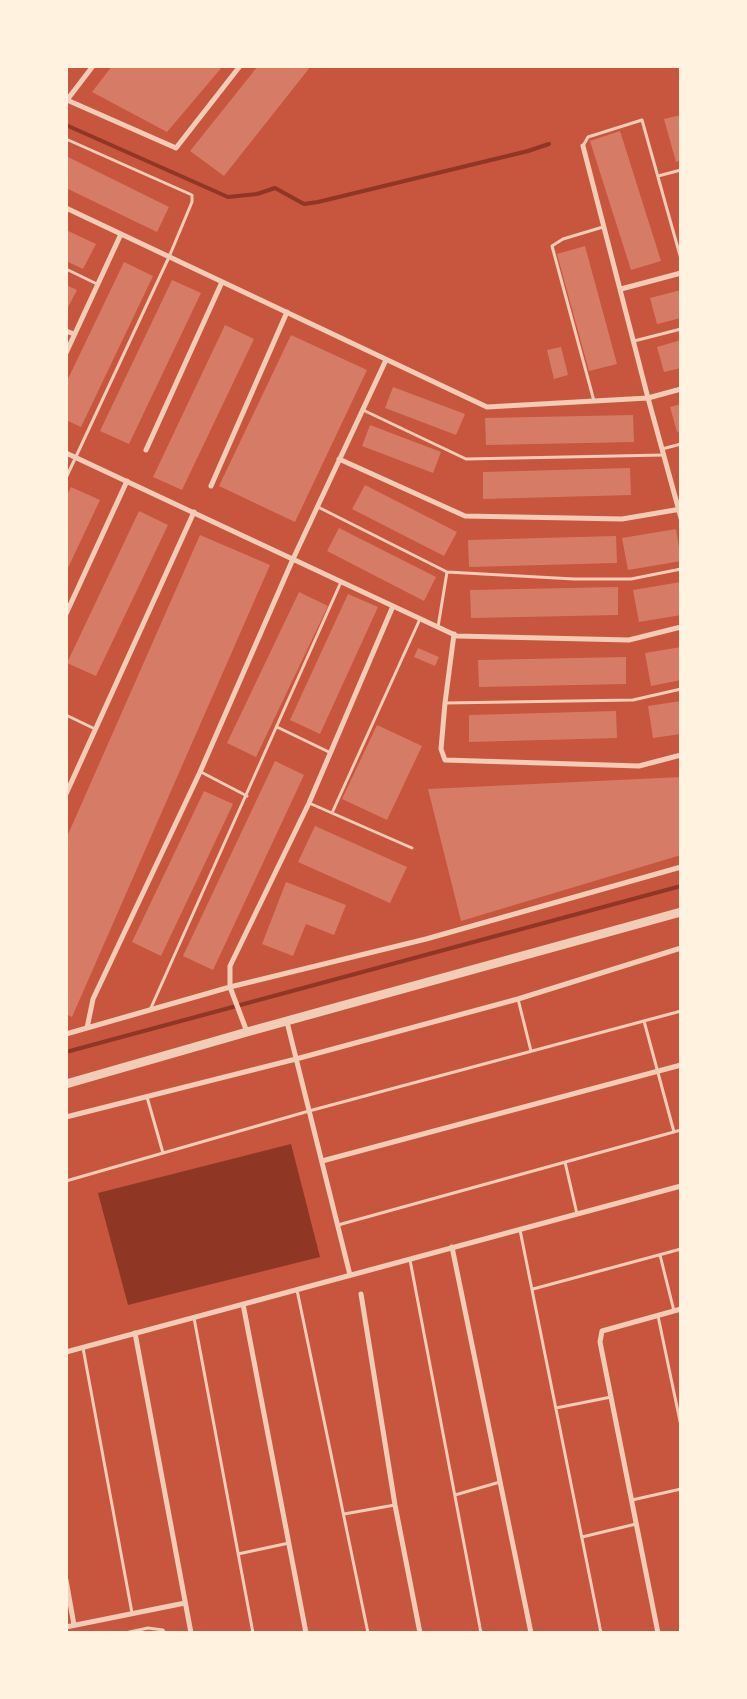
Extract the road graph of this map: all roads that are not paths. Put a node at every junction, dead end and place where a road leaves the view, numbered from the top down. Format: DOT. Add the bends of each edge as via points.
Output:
graph roads {
  1 [pos="93,66"];
  2 [pos="240,66"];
  3 [pos="66,139"];
  4 [pos="584,146"];
  5 [pos="681,170"];
  6 [pos="658,176"];
  7 [pos="66,208"];
  8 [pos="604,226"];
  9 [pos="121,234"];
  10 [pos="169,257"];
  11 [pos="681,259"];
  12 [pos="66,270"];
  13 [pos="681,273"];
  14 [pos="222,282"];
  15 [pos="97,284"];
  16 [pos="621,289"];
  17 [pos="287,312"];
  18 [pos="681,329"];
  19 [pos="66,330"];
  20 [pos="74,334"];
  21 [pos="634,341"];
  22 [pos="66,353"];
  23 [pos="386,360"];
  24 [pos="681,389"];
  25 [pos="648,398"];
  26 [pos="594,401"];
  27 [pos="362,410"];
  28 [pos="681,444"];
  29 [pos="662,449"];
  30 [pos="146,450"];
  31 [pos="66,453"];
  32 [pos="664,455"];
  33 [pos="76,457"];
  34 [pos="339,459"];
  35 [pos="66,478"];
  36 [pos="127,481"];
  37 [pos="211,486"];
  38 [pos="318,506"];
  39 [pos="680,510"];
  40 [pos="194,512"];
  41 [pos="681,518"];
  42 [pos="293,559"];
  43 [pos="681,569"];
  44 [pos="447,572"];
  45 [pos="342,582"];
  46 [pos="393,606"];
  47 [pos="66,614"];
  48 [pos="420,618"];
  49 [pos="438,627"];
  50 [pos="681,627"];
  51 [pos="454,634"];
  52 [pos="681,689"];
  53 [pos="445,703"];
  54 [pos="66,715"];
  55 [pos="277,727"];
  56 [pos="96,730"];
  57 [pos="331,752"];
  58 [pos="681,754"];
  59 [pos="200,772"];
  60 [pos="66,794"];
  61 [pos="247,796"];
  62 [pos="309,803"];
  63 [pos="332,813"];
  64 [pos="412,848"];
  65 [pos="681,867"];
  66 [pos="681,912"];
  67 [pos="681,948"];
  68 [pos="230,987"];
  69 [pos="518,999"];
  70 [pos="150,1011"];
  71 [pos="681,1011"];
  72 [pos="644,1021"];
  73 [pos="287,1022"];
  74 [pos="86,1028"];
  75 [pos="247,1032"];
  76 [pos="66,1034"];
  77 [pos="531,1052"];
  78 [pos="296,1059"];
  79 [pos="681,1065"];
  80 [pos="657,1071"];
  81 [pos="66,1084"];
  82 [pos="146,1096"];
  83 [pos="309,1111"];
  84 [pos="66,1117"];
  85 [pos="681,1130"];
  86 [pos="674,1132"];
  87 [pos="163,1153"];
  88 [pos="322,1161"];
  89 [pos="565,1162"];
  90 [pos="66,1181"];
  91 [pos="681,1186"];
  92 [pos="577,1214"];
  93 [pos="337,1225"];
  94 [pos="520,1229"];
  95 [pos="452,1248"];
  96 [pos="681,1249"];
  97 [pos="660,1255"];
  98 [pos="409,1259"];
  99 [pos="350,1276"];
  100 [pos="533,1289"];
  101 [pos="297,1290"];
  102 [pos="361,1294"];
  103 [pos="243,1304"];
  104 [pos="681,1309"];
  105 [pos="674,1311"];
  106 [pos="658,1315"];
  107 [pos="194,1318"];
  108 [pos="135,1334"];
  109 [pos="84,1348"];
  110 [pos="66,1352"];
  111 [pos="610,1396"];
  112 [pos="556,1408"];
  113 [pos="681,1426"];
  114 [pos="500,1482"];
  115 [pos="681,1489"];
  116 [pos="455,1495"];
  117 [pos="631,1501"];
  118 [pos="395,1505"];
  119 [pos="344,1514"];
  120 [pos="636,1524"];
  121 [pos="582,1537"];
  122 [pos="289,1543"];
  123 [pos="238,1554"];
  124 [pos="66,1580"];
  125 [pos="185,1603"];
  126 [pos="132,1614"];
  127 [pos="74,1625"];
  128 [pos="66,1627"];
  129 [pos="125,1633"];
  130 [pos="165,1633"];
  131 [pos="191,1633"];
  132 [pos="253,1633"];
  133 [pos="306,1633"];
  134 [pos="368,1633"];
  135 [pos="420,1633"];
  136 [pos="481,1633"];
  137 [pos="531,1633"];
  138 [pos="601,1633"];
  139 [pos="658,1633"];
  1 -- 2 [label="street" via="67,100 176,148"];
  3 -- 10 [label="lane" via="192,195"];
  4 -- 6 [label="lane" via="588,137 642,120"];
  4 -- 8 [label="street"];
  5 -- 6 [label="lane"];
  6 -- 11 [label="lane"];
  7 -- 9 [label="street"];
  8 -- 16 [label="street"];
  8 -- 26 [label="lane" via="563,239 552,246"];
  9 -- 10 [label="street"];
  9 -- 15 [label="street"];
  10 -- 14 [label="street"];
  10 -- 33 [label="lane"];
  12 -- 15 [label="lane"];
  13 -- 16 [label="street"];
  14 -- 17 [label="street"];
  14 -- 30 [label="street"];
  15 -- 20 [label="street"];
  16 -- 21 [label="street"];
  17 -- 23 [label="street"];
  17 -- 37 [label="street"];
  18 -- 21 [label="lane"];
  19 -- 20 [label="street"];
  20 -- 22 [label="street"];
  21 -- 25 [label="street"];
  23 -- 26 [label="street" via="487,407"];
  23 -- 27 [label="street"];
  24 -- 25 [label="street"];
  25 -- 26 [label="street"];
  25 -- 29 [label="street"];
  27 -- 32 [label="lane" via="466,459"];
  27 -- 34 [label="street"];
  28 -- 29 [label="lane"];
  29 -- 32 [label="street"];
  31 -- 33 [label="street"];
  32 -- 39 [label="street"];
  33 -- 35 [label="lane"];
  33 -- 36 [label="street"];
  34 -- 38 [label="street"];
  34 -- 39 [label="street" via="465,516 622,519"];
  36 -- 40 [label="street"];
  36 -- 47 [label="street"];
  38 -- 42 [label="street"];
  38 -- 44 [label="lane"];
  39 -- 41 [label="street"];
  40 -- 42 [label="street"];
  40 -- 56 [label="street"];
  42 -- 45 [label="street"];
  42 -- 59 [label="street"];
  43 -- 44 [label="lane" via="631,579"];
  44 -- 49 [label="lane"];
  45 -- 46 [label="street"];
  45 -- 55 [label="lane"];
  46 -- 48 [label="street"];
  46 -- 57 [label="street"];
  48 -- 49 [label="street"];
  48 -- 63 [label="lane"];
  49 -- 51 [label="street"];
  50 -- 51 [label="street" via="629,640"];
  51 -- 53 [label="street"];
  52 -- 53 [label="lane" via="633,700"];
  53 -- 58 [label="street" via="441,749 445,760 639,766"];
  54 -- 56 [label="lane"];
  55 -- 57 [label="lane"];
  55 -- 61 [label="lane"];
  56 -- 60 [label="street"];
  57 -- 62 [label="street"];
  59 -- 61 [label="lane"];
  59 -- 74 [label="street" via="93,999"];
  61 -- 70 [label="lane"];
  62 -- 63 [label="lane"];
  62 -- 68 [label="street" via="230,966"];
  63 -- 64 [label="lane"];
  65 -- 68 [label="street" via="426,938"];
  66 -- 73 [label="street"];
  67 -- 69 [label="street"];
  68 -- 70 [label="street"];
  68 -- 75 [label="street"];
  69 -- 77 [label="lane"];
  69 -- 78 [label="street"];
  70 -- 74 [label="street"];
  71 -- 72 [label="lane"];
  72 -- 77 [label="lane"];
  72 -- 80 [label="lane"];
  73 -- 75 [label="street"];
  73 -- 78 [label="street"];
  74 -- 76 [label="street"];
  75 -- 81 [label="street"];
  77 -- 83 [label="lane"];
  78 -- 82 [label="street"];
  78 -- 83 [label="street"];
  79 -- 80 [label="street"];
  80 -- 86 [label="lane"];
  80 -- 88 [label="street"];
  82 -- 84 [label="street"];
  82 -- 87 [label="lane"];
  83 -- 87 [label="lane"];
  83 -- 88 [label="street"];
  85 -- 86 [label="lane"];
  86 -- 89 [label="lane"];
  87 -- 90 [label="lane"];
  88 -- 93 [label="street"];
  89 -- 92 [label="lane"];
  89 -- 93 [label="lane"];
  91 -- 92 [label="street"];
  92 -- 94 [label="street"];
  93 -- 99 [label="street"];
  94 -- 95 [label="street"];
  94 -- 100 [label="lane"];
  95 -- 98 [label="street"];
  95 -- 114 [label="street"];
  96 -- 97 [label="lane"];
  97 -- 100 [label="lane"];
  97 -- 105 [label="lane"];
  98 -- 99 [label="street"];
  98 -- 116 [label="lane"];
  99 -- 101 [label="street"];
  100 -- 112 [label="lane"];
  101 -- 103 [label="street"];
  101 -- 119 [label="lane"];
  102 -- 118 [label="street"];
  103 -- 107 [label="street"];
  103 -- 122 [label="street"];
  104 -- 105 [label="street"];
  105 -- 106 [label="street"];
  106 -- 111 [label="street" via="602,1331 600,1342"];
  106 -- 113 [label="lane"];
  107 -- 108 [label="street"];
  107 -- 123 [label="lane"];
  108 -- 109 [label="street"];
  108 -- 125 [label="street"];
  109 -- 110 [label="street"];
  109 -- 126 [label="lane"];
  111 -- 112 [label="lane"];
  111 -- 117 [label="street"];
  112 -- 121 [label="lane"];
  114 -- 116 [label="lane"];
  114 -- 137 [label="street"];
  115 -- 117 [label="lane"];
  116 -- 136 [label="lane"];
  117 -- 120 [label="street"];
  118 -- 119 [label="lane"];
  118 -- 135 [label="street"];
  119 -- 134 [label="lane"];
  120 -- 121 [label="lane"];
  120 -- 139 [label="street"];
  121 -- 138 [label="lane"];
  122 -- 123 [label="lane"];
  122 -- 133 [label="street"];
  123 -- 132 [label="lane"];
  124 -- 127 [label="street"];
  125 -- 126 [label="street"];
  125 -- 131 [label="street"];
  126 -- 127 [label="street"];
  127 -- 128 [label="street"];
  129 -- 130 [label="lane" via="148,1628"];
}
